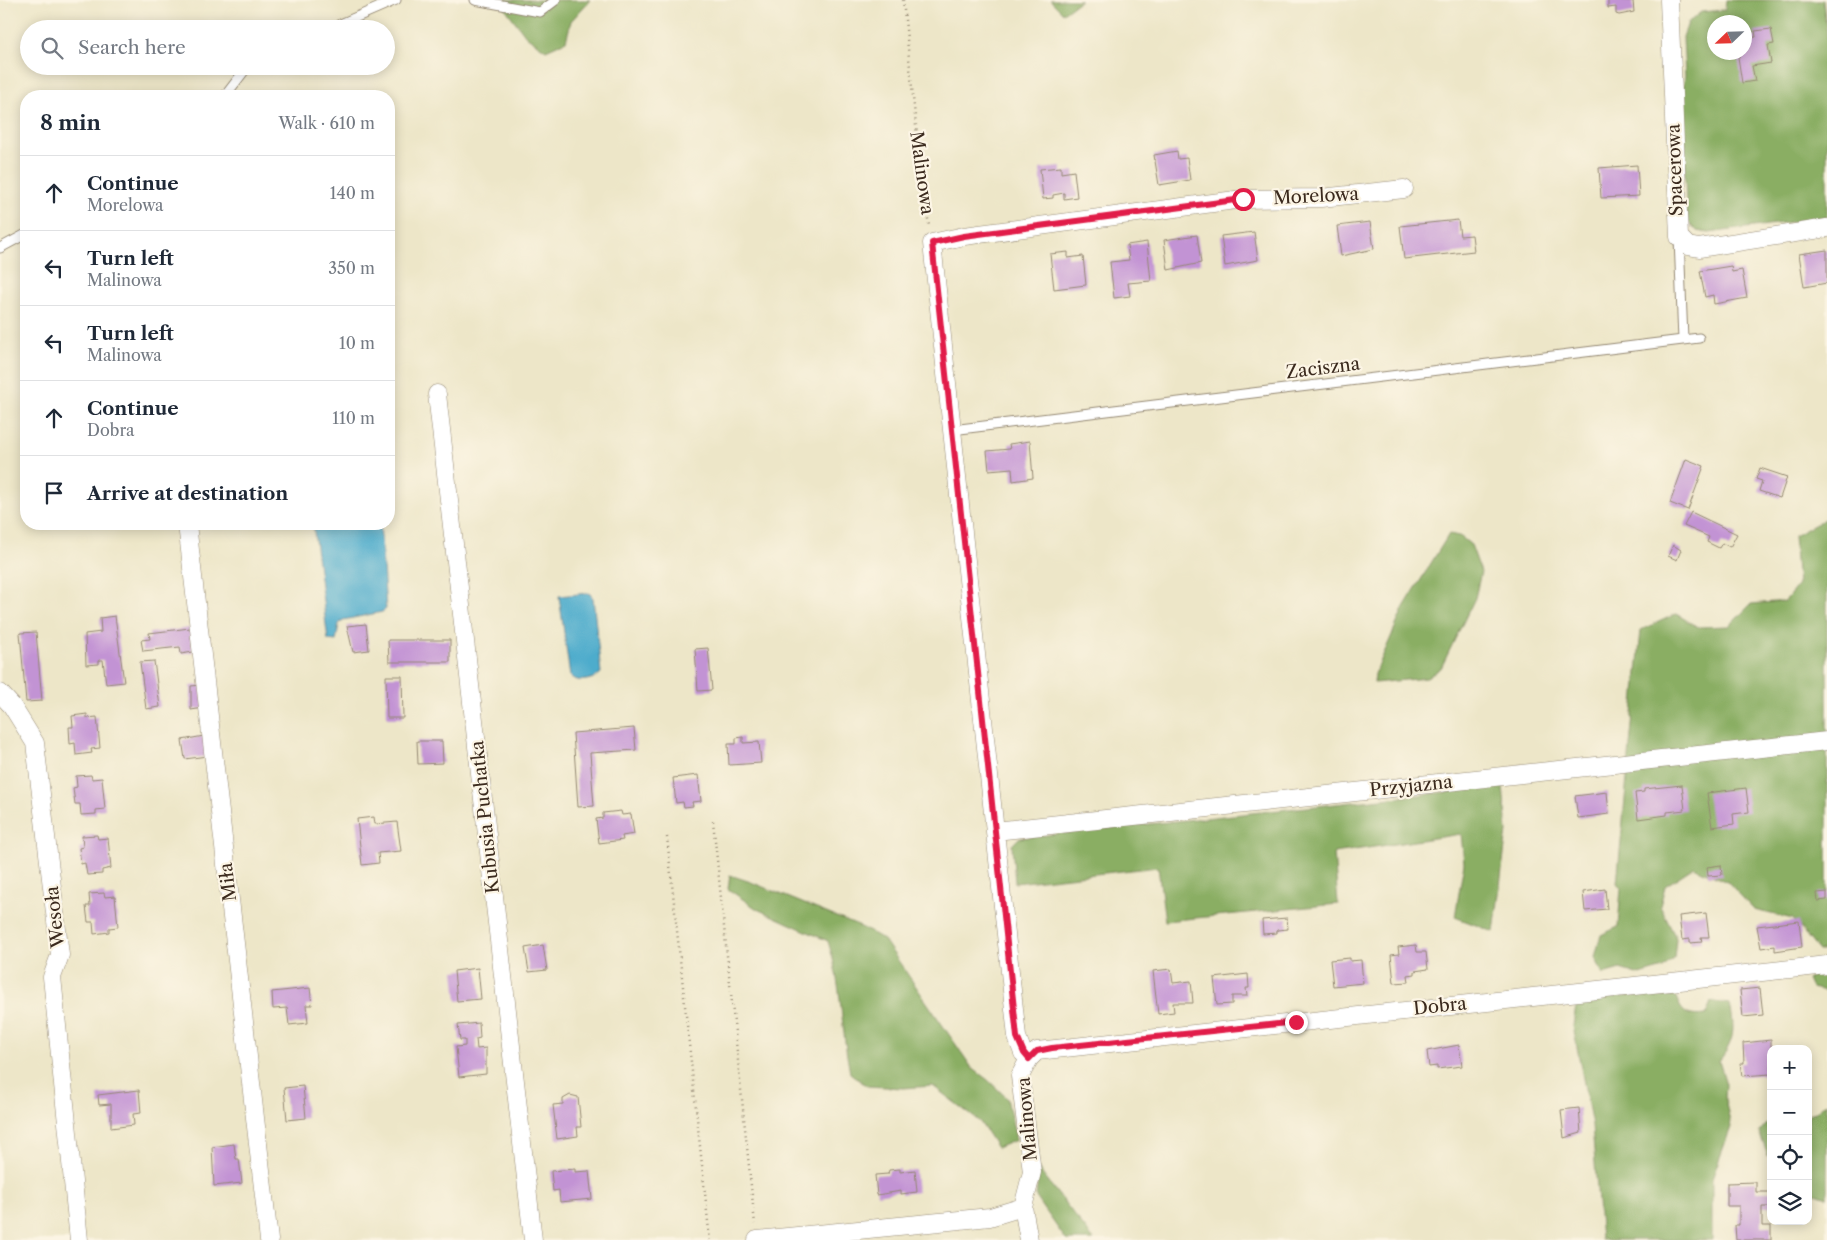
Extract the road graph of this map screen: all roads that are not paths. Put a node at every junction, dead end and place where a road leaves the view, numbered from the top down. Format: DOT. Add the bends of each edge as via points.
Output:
graph roads {
  1 [pos="396,0"];
  2 [pos="475,0"];
  3 [pos="556,0"];
  4 [pos="1669,0"];
  5 [pos="350,20"];
  6 [pos="241,75"];
  7 [pos="230,90"];
  8 [pos="1404,189"];
  9 [pos="1827,228"];
  10 [pos="20,237"];
  11 [pos="1679,237"];
  12 [pos="932,243"];
  13 [pos="0,248"];
  14 [pos="1698,338"];
  15 [pos="1683,340"];
  16 [pos="437,394"];
  17 [pos="952,430"];
  18 [pos="188,530"];
  19 [pos="0,693"];
  20 [pos="1827,741"];
  21 [pos="994,831"];
  22 [pos="1827,965"];
  23 [pos="1052,1048"];
  24 [pos="1029,1059"];
  25 [pos="1023,1207"];
  26 [pos="79,1240"];
  27 [pos="269,1240"];
  28 [pos="533,1240"];
  29 [pos="757,1240"];
  30 [pos="1029,1240"];
  1 -- 5 [label="lane"];
  2 -- 3 [label="lane" via="540,12"];
  4 -- 11 [label="street, Spacerowa"];
  6 -- 7 [label="lane"];
  8 -- 12 [label="street, Morelowa" via="1321,198 1243,199"];
  9 -- 11 [label="street" via="1700,248 1688,246"];
  10 -- 13 [label="lane"];
  11 -- 15 [label="lane, Spacerowa"];
  12 -- 17 [label="street, Malinowa"];
  14 -- 15 [label="lane, Zaciszna"];
  15 -- 17 [label="lane, Zaciszna"];
  16 -- 28 [label="street, Kubusia Puchatka"];
  17 -- 21 [label="street, Malinowa"];
  18 -- 27 [label="street, Miła"];
  19 -- 26 [label="street, Wesoła" via="36,743 60,955 52,977"];
  20 -- 21 [label="street, Przyjazna"];
  21 -- 24 [label="street, Malinowa" via="1017,1037"];
  22 -- 23 [label="street, Dobra"];
  23 -- 24 [label="street, Malinowa" via="1037,1051"];
  24 -- 25 [label="street, Malinowa" via="1020,1076 1032,1172"];
  25 -- 29 [label="street" via="990,1217"];
  25 -- 30 [label="street, Malinowa"];
}
